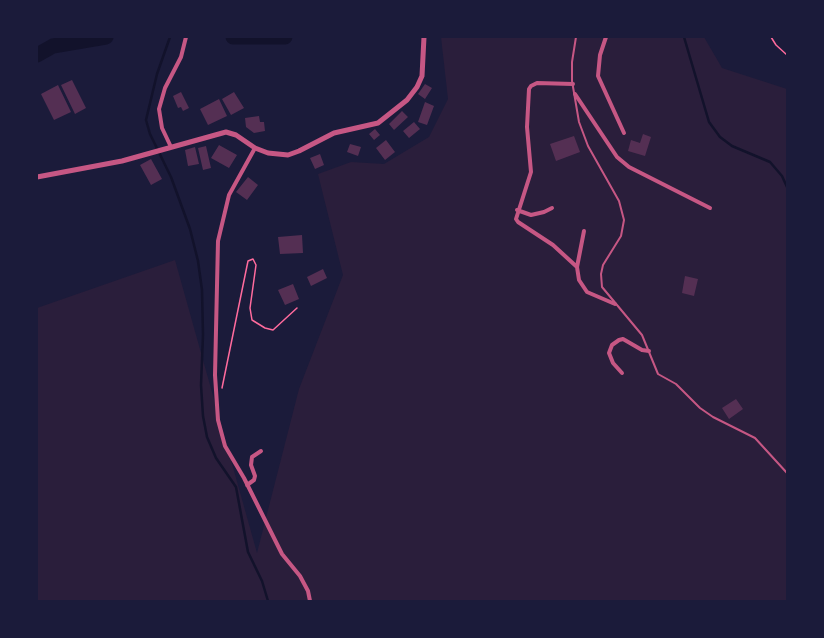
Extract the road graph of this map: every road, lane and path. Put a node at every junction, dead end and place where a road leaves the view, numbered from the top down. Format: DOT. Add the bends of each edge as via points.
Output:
graph roads {
  1 [pos="186,37"];
  2 [pos="424,37"];
  3 [pos="576,37"];
  4 [pos="606,37"];
  5 [pos="771,37"];
  6 [pos="787,55"];
  7 [pos="573,84"];
  8 [pos="574,94"];
  9 [pos="624,133"];
  10 [pos="171,147"];
  11 [pos="255,148"];
  12 [pos="37,177"];
  13 [pos="552,208"];
  14 [pos="710,208"];
  15 [pos="517,210"];
  16 [pos="584,231"];
  17 [pos="577,267"];
  18 [pos="615,304"];
  19 [pos="297,308"];
  20 [pos="649,350"];
  21 [pos="622,373"];
  22 [pos="222,392"];
  23 [pos="261,451"];
  24 [pos="787,473"];
  25 [pos="247,485"];
  26 [pos="310,601"];
  1 -- 10 [label="street" via="181,57 165,88 159,109 162,128"];
  2 -- 11 [label="street" via="422,76 417,87 387,118 369,126 334,133 288,155 273,154"];
  3 -- 7 [label="lane" via="572,62"];
  4 -- 9 [label="street" via="600,55 598,76"];
  5 -- 6 [label="path"];
  7 -- 8 [label="lane"];
  7 -- 15 [label="street" via="537,83 529,89 527,127 532,172"];
  8 -- 14 [label="street" via="618,157 629,167"];
  8 -- 18 [label="lane" via="579,122 588,146 623,212 624,226 621,236 606,259 601,274 602,287"];
  10 -- 11 [label="street" via="226,132 236,135"];
  10 -- 12 [label="street"];
  11 -- 25 [label="street" via="229,195 216,253 218,295 215,375 218,420 225,446"];
  13 -- 15 [label="street" via="532,215"];
  15 -- 17 [label="street" via="518,222 554,245"];
  16 -- 17 [label="street"];
  17 -- 18 [label="street" via="579,280 587,292"];
  18 -- 20 [label="lane" via="642,335"];
  19 -- 22 [label="path" via="273,330 252,320 250,308 256,265 253,259 248,261"];
  20 -- 21 [label="street" via="642,350 623,339 612,345 609,353 613,363"];
  20 -- 24 [label="lane" via="654,367 662,377 676,384 713,417 755,438"];
  23 -- 25 [label="street" via="252,457 251,465 255,476"];
  25 -- 26 [label="street" via="282,554 300,576"];
}
